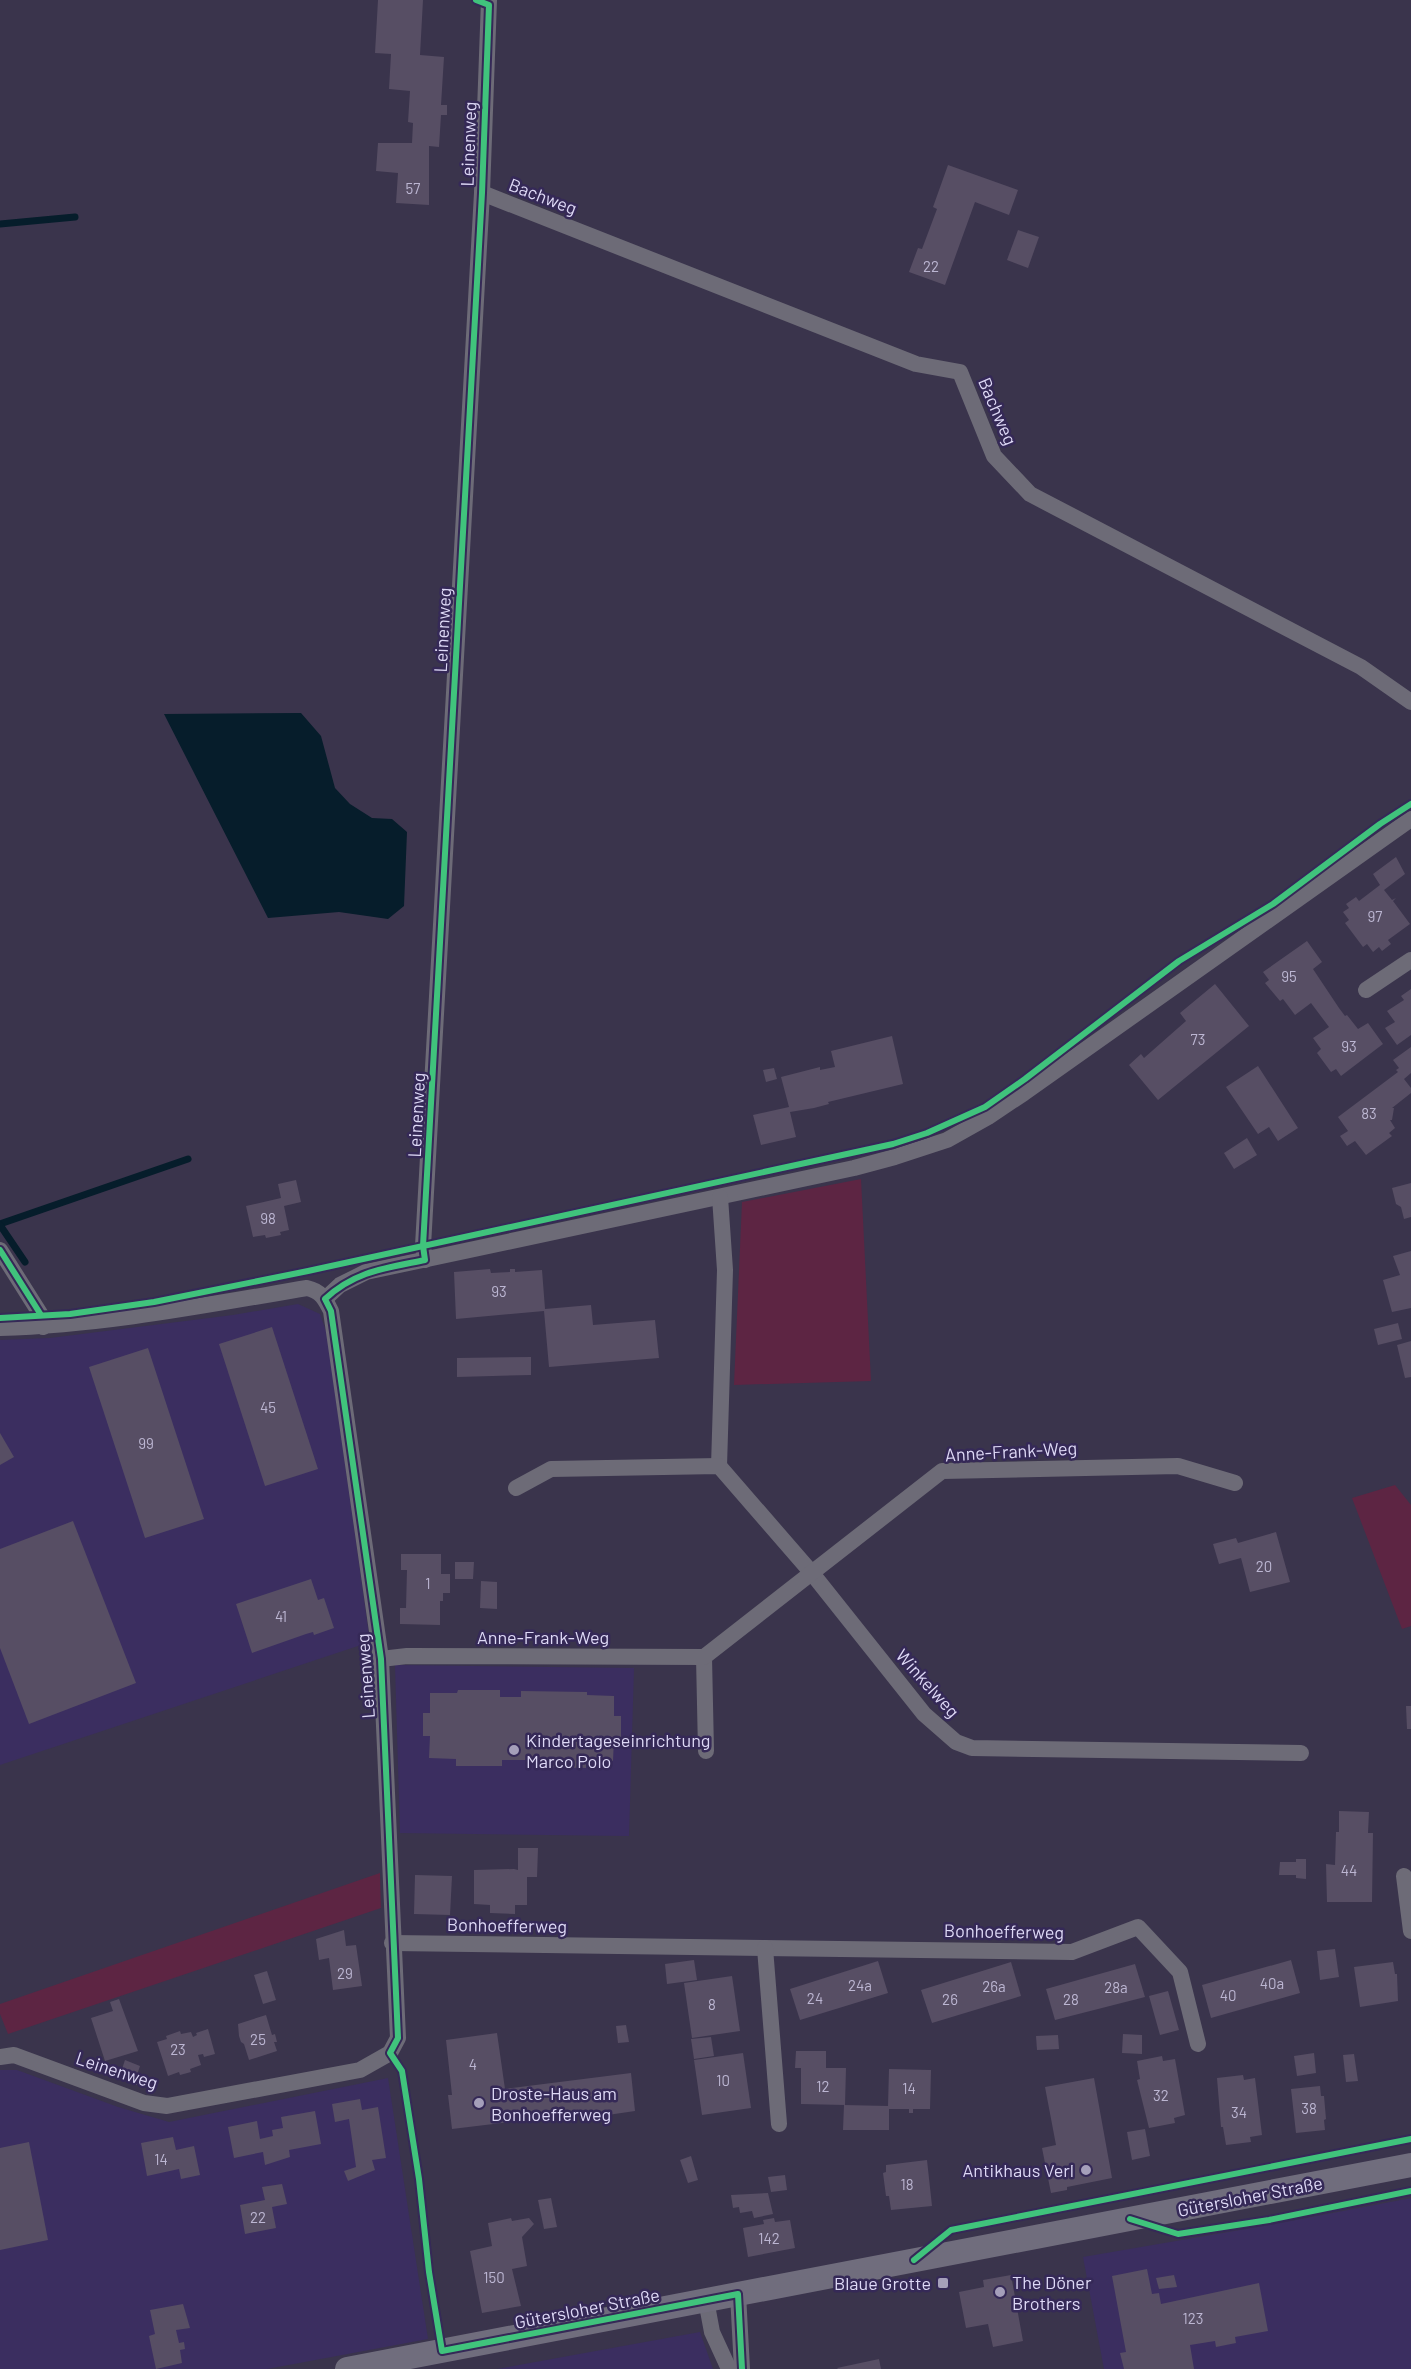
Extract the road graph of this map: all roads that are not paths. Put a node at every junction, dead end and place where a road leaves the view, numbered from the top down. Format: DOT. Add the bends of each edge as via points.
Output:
graph roads {
  1 [pos="489,0"];
  2 [pos="482,193"];
  3 [pos="1411,702"];
  4 [pos="1411,819"];
  5 [pos="1411,960"];
  6 [pos="1366,990"];
  7 [pos="720,1197"];
  8 [pos="0,1250"];
  9 [pos="425,1260"];
  10 [pos="325,1299"];
  11 [pos="43,1327"];
  12 [pos="0,1328"];
  13 [pos="719,1466"];
  14 [pos="1235,1483"];
  15 [pos="516,1488"];
  16 [pos="810,1572"];
  17 [pos="704,1657"];
  18 [pos="381,1659"];
  19 [pos="706,1751"];
  20 [pos="1301,1753"];
  21 [pos="1404,1876"];
  22 [pos="1411,1931"];
  23 [pos="392,1943"];
  24 [pos="765,1947"];
  25 [pos="1198,2044"];
  26 [pos="0,2057"];
  27 [pos="779,2124"];
  28 [pos="1411,2166"];
  29 [pos="738,2294"];
  30 [pos="706,2300"];
  31 [pos="347,2369"];
  32 [pos="729,2369"];
  33 [pos="742,2369"];
  1 -- 2 [label="street, Leinenweg"];
  2 -- 3 [label="street, Bachweg" via="916,364 960,372 994,456 1030,494 1361,667"];
  2 -- 9 [label="street, Leinenweg"];
  4 -- 7 [label="street" via="1024,1094 947,1140 854,1168"];
  5 -- 6 [label="street"];
  7 -- 9 [label="street"];
  7 -- 13 [label="street" via="725,1270"];
  8 -- 11 [label="street" via="42,1315"];
  9 -- 10 [label="street" via="366,1272 340,1285"];
  10 -- 11 [label="street" via="317,1290 308,1288"];
  10 -- 18 [label="street, Leinenweg" via="331,1311"];
  11 -- 12 [label="street"];
  13 -- 15 [label="street" via="551,1469"];
  13 -- 16 [label="street, Winkelweg"];
  14 -- 16 [label="street, Anne-Frank-Weg" via="1178,1466 942,1471"];
  16 -- 17 [label="street, Anne-Frank-Weg"];
  16 -- 20 [label="street, Winkelweg" via="924,1714 956,1742 972,1748"];
  17 -- 18 [label="street, Anne-Frank-Weg"];
  17 -- 19 [label="street"];
  18 -- 23 [label="street, Leinenweg"];
  21 -- 22 [label="street"];
  23 -- 24 [label="street, Bonhoefferweg"];
  23 -- 26 [label="street, Leinenweg" via="398,2038 390,2053 360,2070 167,2106 144,2103 14,2055"];
  24 -- 25 [label="street, Bonhoefferweg" via="1072,1952 1138,1927 1180,1972"];
  24 -- 27 [label="street"];
  28 -- 29 [label="main road, Gütersloher Straße"];
  29 -- 30 [label="main road, Gütersloher Straße"];
  29 -- 33 [label="street"];
  30 -- 31 [label="main road, Gütersloher Straße"];
  30 -- 32 [label="street" via="712,2332"];
}
